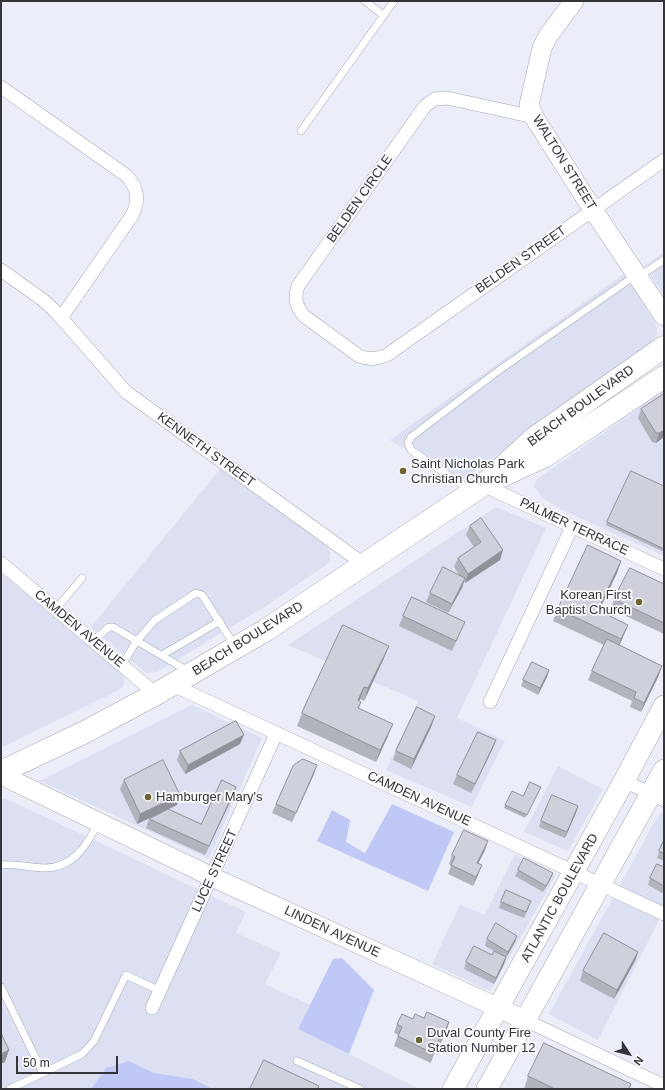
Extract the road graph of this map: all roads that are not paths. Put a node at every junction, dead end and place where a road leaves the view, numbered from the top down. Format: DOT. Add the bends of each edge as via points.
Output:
graph roads {
  1 [pos="365,1"];
  2 [pos="394,1"];
  3 [pos="574,1"];
  4 [pos="383,15"];
  5 [pos="1,87"];
  6 [pos="534,117"];
  7 [pos="302,131"];
  8 [pos="664,160"];
  9 [pos="593,210"];
  10 [pos="664,260"];
  11 [pos="1,270"];
  12 [pos="637,276"];
  13 [pos="664,316"];
  14 [pos="61,318"];
  15 [pos="664,348"];
  16 [pos="377,358"];
  17 [pos="664,377"];
  18 [pos="478,488"];
  19 [pos="572,527"];
  20 [pos="1,563"];
  21 [pos="365,565"];
  22 [pos="664,569"];
  23 [pos="82,578"];
  24 [pos="56,609"];
  25 [pos="220,621"];
  26 [pos="93,641"];
  27 [pos="136,642"];
  28 [pos="236,648"];
  29 [pos="162,655"];
  30 [pos="122,665"];
  31 [pos="192,674"];
  32 [pos="164,690"];
  33 [pos="490,702"];
  34 [pos="664,706"];
  35 [pos="276,734"];
  36 [pos="664,770"];
  37 [pos="1,772"];
  38 [pos="1,775"];
  39 [pos="624,781"];
  40 [pos="658,797"];
  41 [pos="98,822"];
  42 [pos="1,865"];
  43 [pos="574,872"];
  44 [pos="212,877"];
  45 [pos="601,885"];
  46 [pos="664,914"];
  47 [pos="1,987"];
  48 [pos="160,991"];
  49 [pos="152,1008"];
  50 [pos="499,1008"];
  51 [pos="525,1020"];
  52 [pos="297,1061"];
  53 [pos="43,1073"];
  54 [pos="664,1086"];
  55 [pos="10,1089"];
  56 [pos="360,1089"];
  57 [pos="453,1089"];
  58 [pos="487,1089"];
  1 -- 4 [label="lane"];
  2 -- 4 [label="lane"];
  3 -- 6 [label="street, WALTON STREET" via="542,48 529,105"];
  4 -- 7 [label="lane"];
  5 -- 14 [label="street" via="127,176 137,193 137,204 133,214"];
  6 -- 9 [label="street, WALTON STREET"];
  6 -- 16 [label="street, BELDEN CIRCLE" via="447,98 435,99 425,106 298,286 296,301 304,316 359,356 367,359"];
  8 -- 9 [label="street, BELDEN STREET"];
  9 -- 12 [label="street, WALTON STREET"];
  9 -- 16 [label="street, BELDEN STREET" via="387,355"];
  10 -- 12 [label="lane"];
  11 -- 14 [label="street, KENNETH STREET" via="43,300"];
  12 -- 13 [label="street, WALTON STREET"];
  12 -- 18 [label="lane" via="505,367 411,437 408,443 411,450"];
  14 -- 21 [label="street, KENNETH STREET" via="126,392"];
  15 -- 18 [label="highway, BEACH BOULEVARD" via="533,439"];
  17 -- 18 [label="highway, BEACH BOULEVARD" via="545,456"];
  18 -- 19 [label="street, PALMER TERRACE"];
  18 -- 21 [label="highway, BEACH BOULEVARD"];
  19 -- 22 [label="street, PALMER TERRACE"];
  19 -- 33 [label="street"];
  20 -- 24 [label="street, CAMDEN AVENUE"];
  21 -- 28 [label="highway, BEACH BOULEVARD"];
  23 -- 24 [label="lane"];
  24 -- 26 [label="street, CAMDEN AVENUE"];
  25 -- 27 [label="lane" via="202,595 196,593 155,620"];
  25 -- 28 [label="lane"];
  25 -- 29 [label="lane"];
  26 -- 27 [label="lane" via="109,627 113,627"];
  26 -- 30 [label="street, CAMDEN AVENUE"];
  27 -- 29 [label="lane"];
  27 -- 30 [label="lane"];
  28 -- 31 [label="highway, BEACH BOULEVARD"];
  29 -- 31 [label="lane"];
  30 -- 32 [label="street, CAMDEN AVENUE"];
  31 -- 32 [label="highway, BEACH BOULEVARD"];
  32 -- 35 [label="street, CAMDEN AVENUE"];
  32 -- 37 [label="highway, BEACH BOULEVARD" via="86,732"];
  34 -- 39 [label="main road, ATLANTIC BOULEVARD"];
  35 -- 43 [label="street, CAMDEN AVENUE"];
  35 -- 44 [label="street, LUCE STREET"];
  36 -- 40 [label="main road"];
  38 -- 41 [label="street, LINDEN AVENUE"];
  39 -- 40 [label="street"];
  39 -- 43 [label="main road, ATLANTIC BOULEVARD"];
  40 -- 45 [label="main road"];
  41 -- 42 [label="lane" via="83,851 59,866 45,868"];
  41 -- 44 [label="street, LINDEN AVENUE"];
  43 -- 45 [label="street, CAMDEN AVENUE"];
  43 -- 50 [label="main road, ATLANTIC BOULEVARD"];
  44 -- 48 [label="street, LUCE STREET"];
  44 -- 50 [label="street, LINDEN AVENUE"];
  45 -- 46 [label="street, CAMDEN AVENUE"];
  45 -- 51 [label="main road"];
  47 -- 53 [label="lane"];
  48 -- 49 [label="street, LUCE STREET"];
  48 -- 53 [label="lane" via="126,974 94,1041 82,1054"];
  50 -- 51 [label="street, LINDEN AVENUE"];
  50 -- 57 [label="main road, ATLANTIC BOULEVARD"];
  51 -- 54 [label="street, LINDEN AVENUE"];
  51 -- 58 [label="main road"];
  52 -- 56 [label="lane"];
  53 -- 55 [label="lane"];
}
